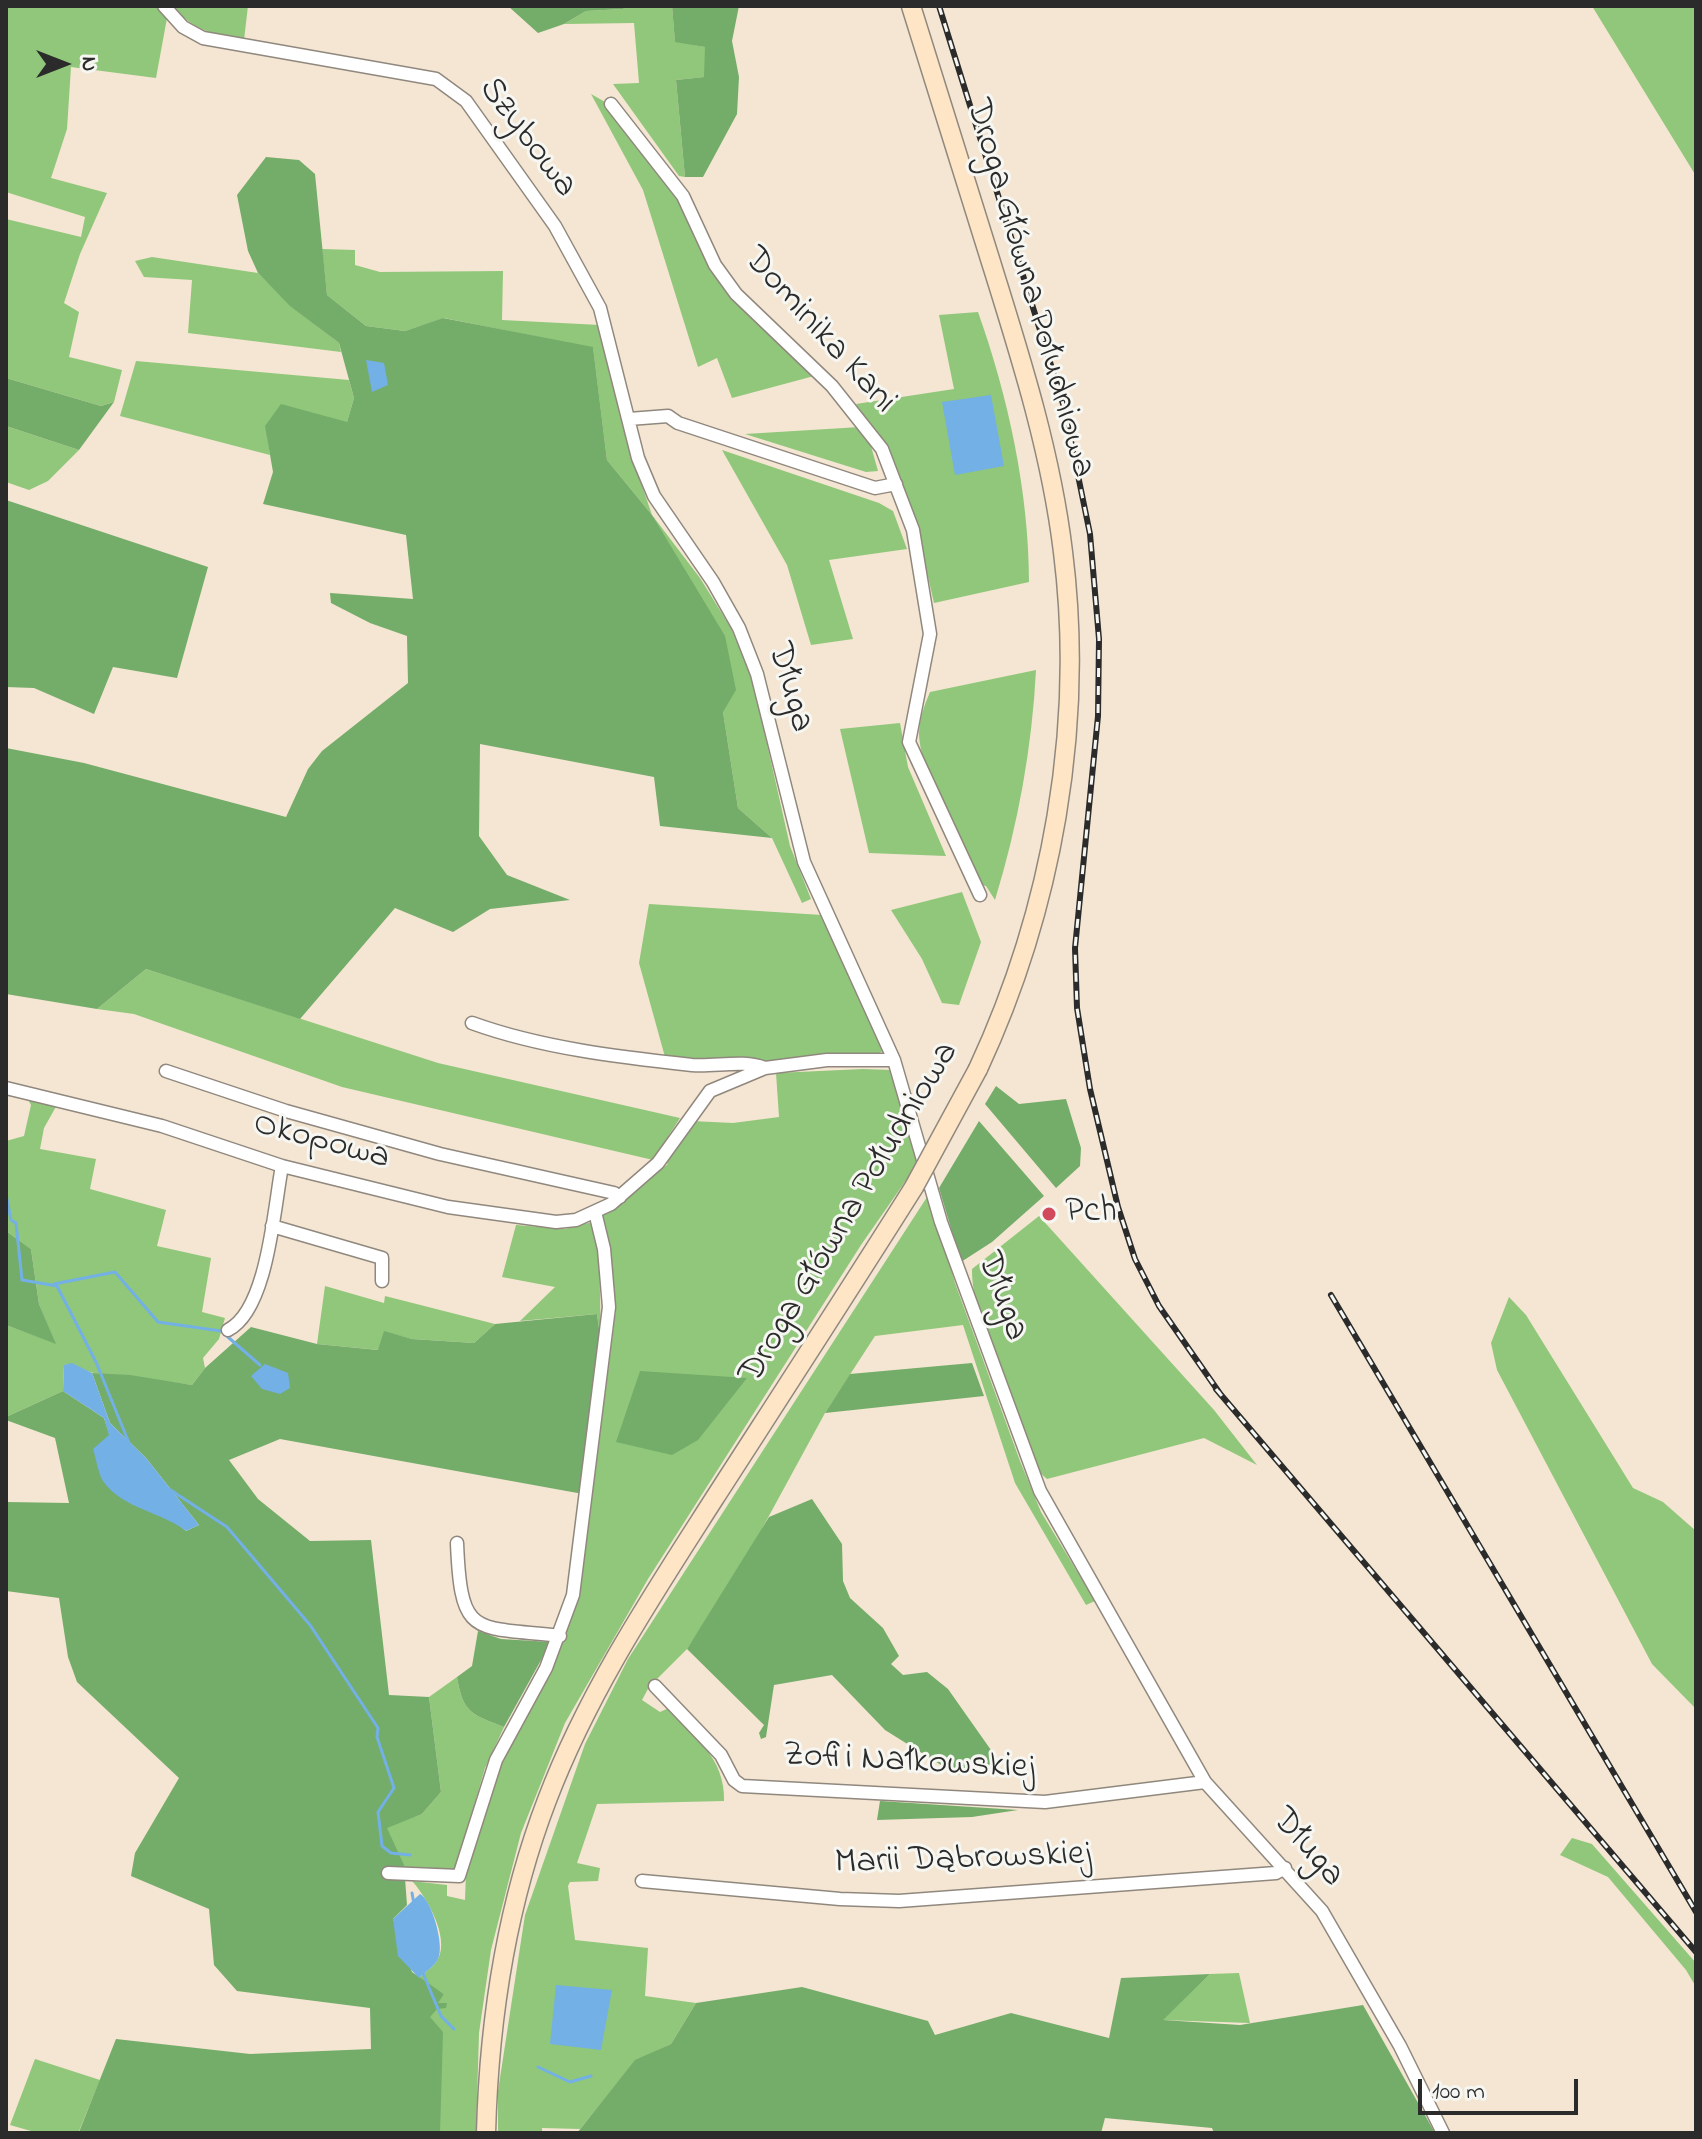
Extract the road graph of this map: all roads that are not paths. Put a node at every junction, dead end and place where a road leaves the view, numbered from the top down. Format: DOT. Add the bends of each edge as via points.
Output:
graph roads {
  1 [pos="164,6"];
  2 [pos="911,6"];
  3 [pos="611,104"];
  4 [pos="629,419"];
  5 [pos="896,484"];
  6 [pos="980,895"];
  7 [pos="472,1023"];
  8 [pos="894,1060"];
  9 [pos="765,1068"];
  10 [pos="166,1071"];
  11 [pos="6,1088"];
  12 [pos="282,1166"];
  13 [pos="620,1197"];
  14 [pos="595,1212"];
  15 [pos="272,1226"];
  16 [pos="382,1281"];
  17 [pos="228,1330"];
  18 [pos="457,1543"];
  19 [pos="560,1636"];
  20 [pos="655,1686"];
  21 [pos="1205,1782"];
  22 [pos="1285,1868"];
  23 [pos="388,1873"];
  24 [pos="642,1881"];
  25 [pos="486,2133"];
  26 [pos="1443,2133"];
  1 -- 4 [label="street, Szybowa" via="183,27 203,38 422,74 466,101 555,226 600,308"];
  2 -- 25 [label="main road, Droga Główna Południowa, bridge" via="1021,360 1052,478 1066,584 1068,700 1051,842 1026,944 978,1069 914,1187 651,1598 571,1743 539,1823 507,1931"];
  3 -- 5 [label="street, Dominika Kani" via="683,196 715,265 736,294 832,386 882,449"];
  4 -- 5 [label="street" via="668,416 875,488"];
  4 -- 8 [label="street, Długa" via="654,496 713,582 743,639 757,674 804,862"];
  5 -- 6 [label="street, Dominika Kani" via="913,530 930,634 909,742"];
  7 -- 9 [label="street, Okopowa" via="581,1050"];
  8 -- 9 [label="street, Okopowa" via="827,1060"];
  8 -- 21 [label="street, Długa" via="941,1222 1040,1491"];
  9 -- 13 [label="street, Okopowa" via="710,1091 658,1163"];
  10 -- 13 [label="street, Okopowa" via="366,1133"];
  11 -- 12 [label="street, Okopowa" via="162,1126"];
  12 -- 14 [label="street, Okopowa" via="448,1207 530,1221 576,1220"];
  12 -- 15 [label="street"];
  13 -- 14 [label="street, Okopowa"];
  14 -- 19 [label="street" via="609,1307 573,1595"];
  15 -- 16 [label="street" via="382,1258"];
  15 -- 17 [label="street" via="253,1305"];
  18 -- 19 [label="street" via="461,1602 467,1615 486,1627"];
  19 -- 23 [label="street" via="496,1760 459,1876"];
  20 -- 21 [label="street, Zofii Nałkowskiej" via="721,1755 742,1786 1045,1802"];
  21 -- 22 [label="street, Długa"];
  22 -- 24 [label="street, Marii Dąbrowskiej" via="1276,1873 899,1901"];
  22 -- 26 [label="street, Długa" via="1322,1911"];
}
